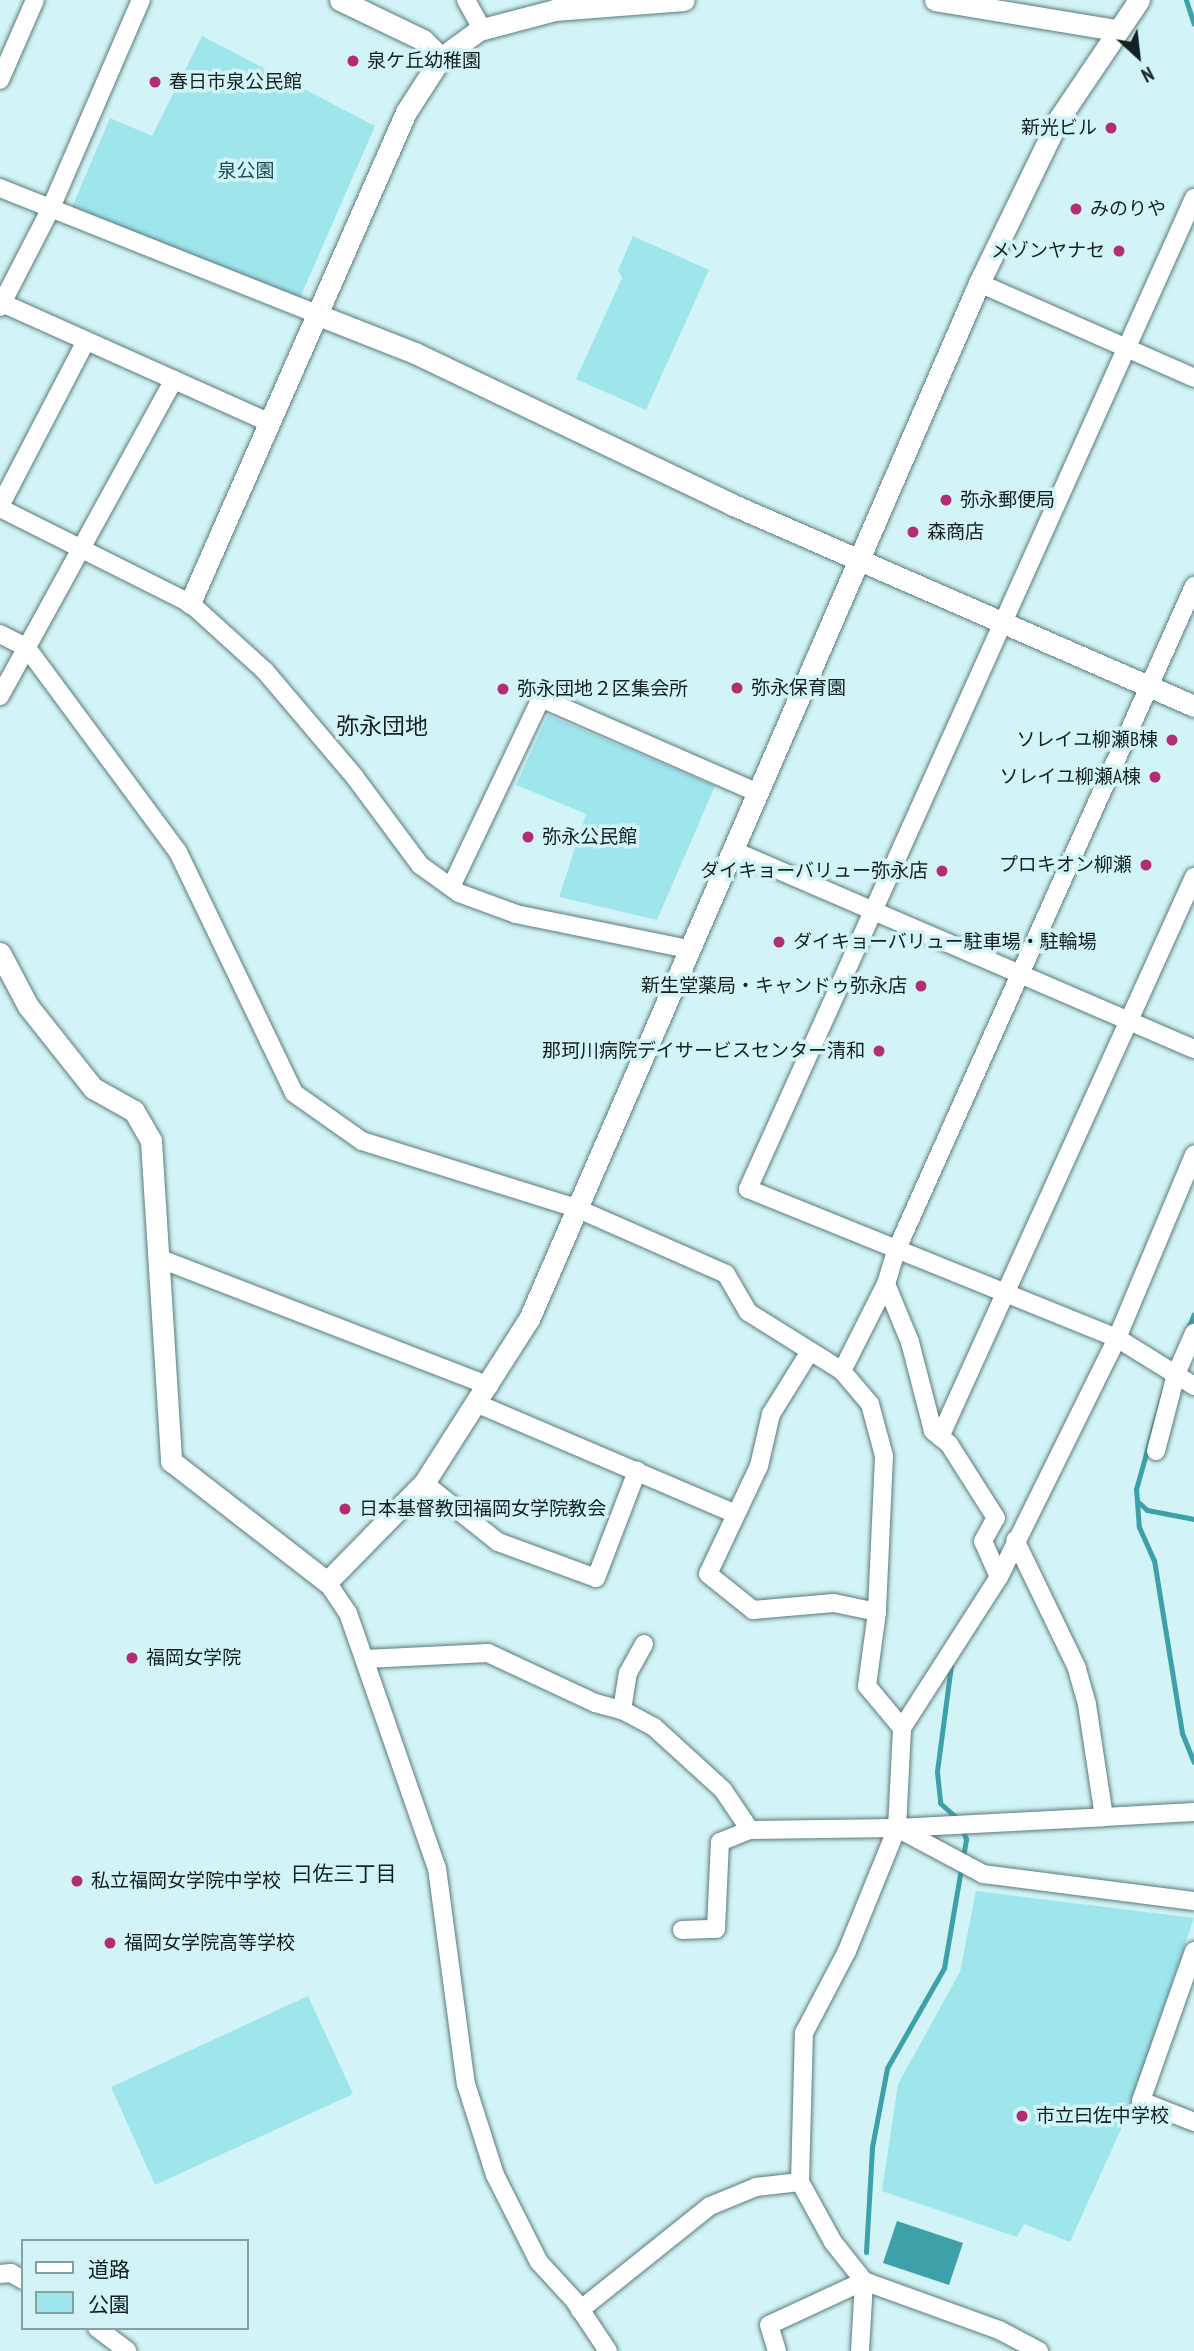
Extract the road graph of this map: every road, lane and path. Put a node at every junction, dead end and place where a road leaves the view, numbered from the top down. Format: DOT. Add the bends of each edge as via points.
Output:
graph roads {
  1 [pos="36,0"];
  2 [pos="141,0"];
  3 [pos="340,0"];
  4 [pos="466,0"];
  5 [pos="684,0"];
  6 [pos="935,0"];
  7 [pos="1139,0"];
  8 [pos="482,29"];
  9 [pos="1117,30"];
  10 [pos="441,58"];
  11 [pos="0,80"];
  12 [pos="0,188"];
  13 [pos="1194,198"];
  14 [pos="50,210"];
  15 [pos="979,283"];
  16 [pos="1,305"];
  17 [pos="316,314"];
  18 [pos="85,343"];
  19 [pos="1126,346"];
  20 [pos="1194,378"];
  21 [pos="174,380"];
  22 [pos="268,422"];
  23 [pos="0,507"];
  24 [pos="79,551"];
  25 [pos="857,559"];
  26 [pos="1194,586"];
  27 [pos="190,603"];
  28 [pos="1000,621"];
  29 [pos="0,634"];
  30 [pos="27,648"];
  31 [pos="1148,686"];
  32 [pos="0,696"];
  33 [pos="1194,706"];
  34 [pos="756,792"];
  35 [pos="732,850"];
  36 [pos="1194,877"];
  37 [pos="451,887"];
  38 [pos="872,909"];
  39 [pos="688,950"];
  40 [pos="0,953"];
  41 [pos="1020,973"];
  42 [pos="1128,1020"];
  43 [pos="1194,1049"];
  44 [pos="1194,1155"];
  45 [pos="576,1208"];
  46 [pos="896,1251"];
  47 [pos="158,1258"];
  48 [pos="886,1284"];
  49 [pos="1004,1293"];
  50 [pos="1194,1333"];
  51 [pos="1117,1338"];
  52 [pos="809,1353"];
  53 [pos="1170,1370"];
  54 [pos="842,1371"];
  55 [pos="1194,1387"];
  56 [pos="483,1395"];
  57 [pos="940,1437"];
  58 [pos="1156,1451"];
  59 [pos="637,1471"];
  60 [pos="424,1483"];
  61 [pos="736,1514"];
  62 [pos="1016,1541"];
  63 [pos="999,1577"];
  64 [pos="327,1582"];
  65 [pos="877,1612"];
  66 [pos="644,1644"];
  67 [pos="365,1659"];
  68 [pos="622,1710"];
  69 [pos="902,1728"];
  70 [pos="1194,1812"];
  71 [pos="1104,1817"];
  72 [pos="897,1828"];
  73 [pos="750,1830"];
  74 [pos="1194,1901"];
  75 [pos="682,1930"];
  76 [pos="1194,1951"];
  77 [pos="1192,2115"];
  78 [pos="800,2182"];
  79 [pos="0,2274"];
  80 [pos="21,2279"];
  81 [pos="864,2281"];
  82 [pos="580,2311"];
  83 [pos="100,2330"];
  84 [pos="127,2351"];
  85 [pos="608,2351"];
  86 [pos="777,2351"];
  87 [pos="860,2351"];
  88 [pos="1039,2351"];
  1 -- 11 [label="street"];
  2 -- 14 [label="street"];
  3 -- 10 [label="street" via="423,40"];
  4 -- 8 [label="street"];
  5 -- 8 [label="street" via="555,10"];
  6 -- 9 [label="street"];
  7 -- 9 [label="street"];
  8 -- 10 [label="street"];
  9 -- 15 [label="street" via="1058,121"];
  10 -- 17 [label="street" via="406,112"];
  12 -- 14 [label="street"];
  13 -- 19 [label="street"];
  14 -- 16 [label="street"];
  14 -- 17 [label="street"];
  15 -- 19 [label="street"];
  15 -- 25 [label="street"];
  16 -- 18 [label="street"];
  17 -- 22 [label="street"];
  17 -- 25 [label="street" via="415,353"];
  18 -- 21 [label="street"];
  18 -- 23 [label="street"];
  19 -- 20 [label="street"];
  19 -- 28 [label="street"];
  21 -- 22 [label="street"];
  21 -- 24 [label="street"];
  22 -- 27 [label="street"];
  23 -- 24 [label="street"];
  24 -- 27 [label="street"];
  24 -- 30 [label="street"];
  25 -- 28 [label="street"];
  25 -- 34 [label="street"];
  26 -- 31 [label="street"];
  27 -- 37 [label="street" via="265,671 355,776 420,865"];
  28 -- 31 [label="street"];
  28 -- 38 [label="street"];
  29 -- 30 [label="street"];
  30 -- 32 [label="street"];
  30 -- 45 [label="street" via="178,852 294,1093 362,1141"];
  31 -- 33 [label="street"];
  31 -- 41 [label="street"];
  34 -- 35 [label="street"];
  34 -- 37 [label="street" via="541,698"];
  35 -- 38 [label="street"];
  35 -- 39 [label="street"];
  36 -- 42 [label="street"];
  37 -- 39 [label="street" via="516,914"];
  38 -- 41 [label="street"];
  38 -- 46 [label="street" via="748,1189"];
  39 -- 45 [label="street"];
  40 -- 47 [label="street" via="28,1006 93,1088 134,1111 151,1141"];
  41 -- 42 [label="street"];
  41 -- 46 [label="street"];
  42 -- 43 [label="street"];
  42 -- 49 [label="street"];
  44 -- 51 [label="street"];
  45 -- 52 [label="street" via="726,1274 748,1312"];
  45 -- 56 [label="street" via="529,1319"];
  46 -- 48 [label="street"];
  46 -- 49 [label="street"];
  47 -- 56 [label="street"];
  47 -- 64 [label="street" via="171,1461"];
  48 -- 54 [label="street"];
  48 -- 57 [label="street" via="910,1342 933,1431"];
  49 -- 51 [label="street"];
  49 -- 57 [label="street"];
  50 -- 53 [label="street"];
  51 -- 53 [label="street"];
  51 -- 62 [label="street"];
  52 -- 54 [label="street"];
  52 -- 61 [label="street" via="771,1414 758,1466"];
  53 -- 55 [label="street"];
  53 -- 58 [label="street"];
  54 -- 65 [label="street" via="870,1404 884,1455"];
  56 -- 59 [label="street"];
  56 -- 60 [label="street"];
  57 -- 63 [label="street" via="996,1518 983,1541"];
  59 -- 60 [label="street" via="596,1578 498,1542"];
  59 -- 61 [label="street"];
  60 -- 64 [label="street"];
  61 -- 65 [label="street" via="708,1574 753,1610 834,1602"];
  62 -- 63 [label="street"];
  62 -- 71 [label="street" via="1077,1668"];
  63 -- 69 [label="street"];
  64 -- 67 [label="street" via="348,1613"];
  65 -- 69 [label="street" via="867,1686"];
  66 -- 68 [label="street" via="628,1672"];
  67 -- 68 [label="street" via="488,1653 595,1703"];
  67 -- 82 [label="street" via="437,1868 466,2084 495,2175 539,2262"];
  68 -- 73 [label="street" via="654,1727 723,1790"];
  69 -- 72 [label="street"];
  70 -- 71 [label="street"];
  71 -- 72 [label="street"];
  72 -- 73 [label="street"];
  72 -- 74 [label="street" via="983,1874"];
  72 -- 78 [label="street" via="847,1951 804,2033"];
  73 -- 75 [label="street" via="720,1842 716,1929"];
  76 -- 77 [label="street" via="1141,2101"];
  78 -- 81 [label="street" via="833,2242"];
  78 -- 82 [label="street" via="756,2187 710,2206"];
  79 -- 80 [label="street"];
  81 -- 86 [label="street" via="769,2325"];
  81 -- 87 [label="street"];
  81 -- 88 [label="street" via="999,2330"];
  82 -- 85 [label="street"];
  83 -- 84 [label="street"];
}
